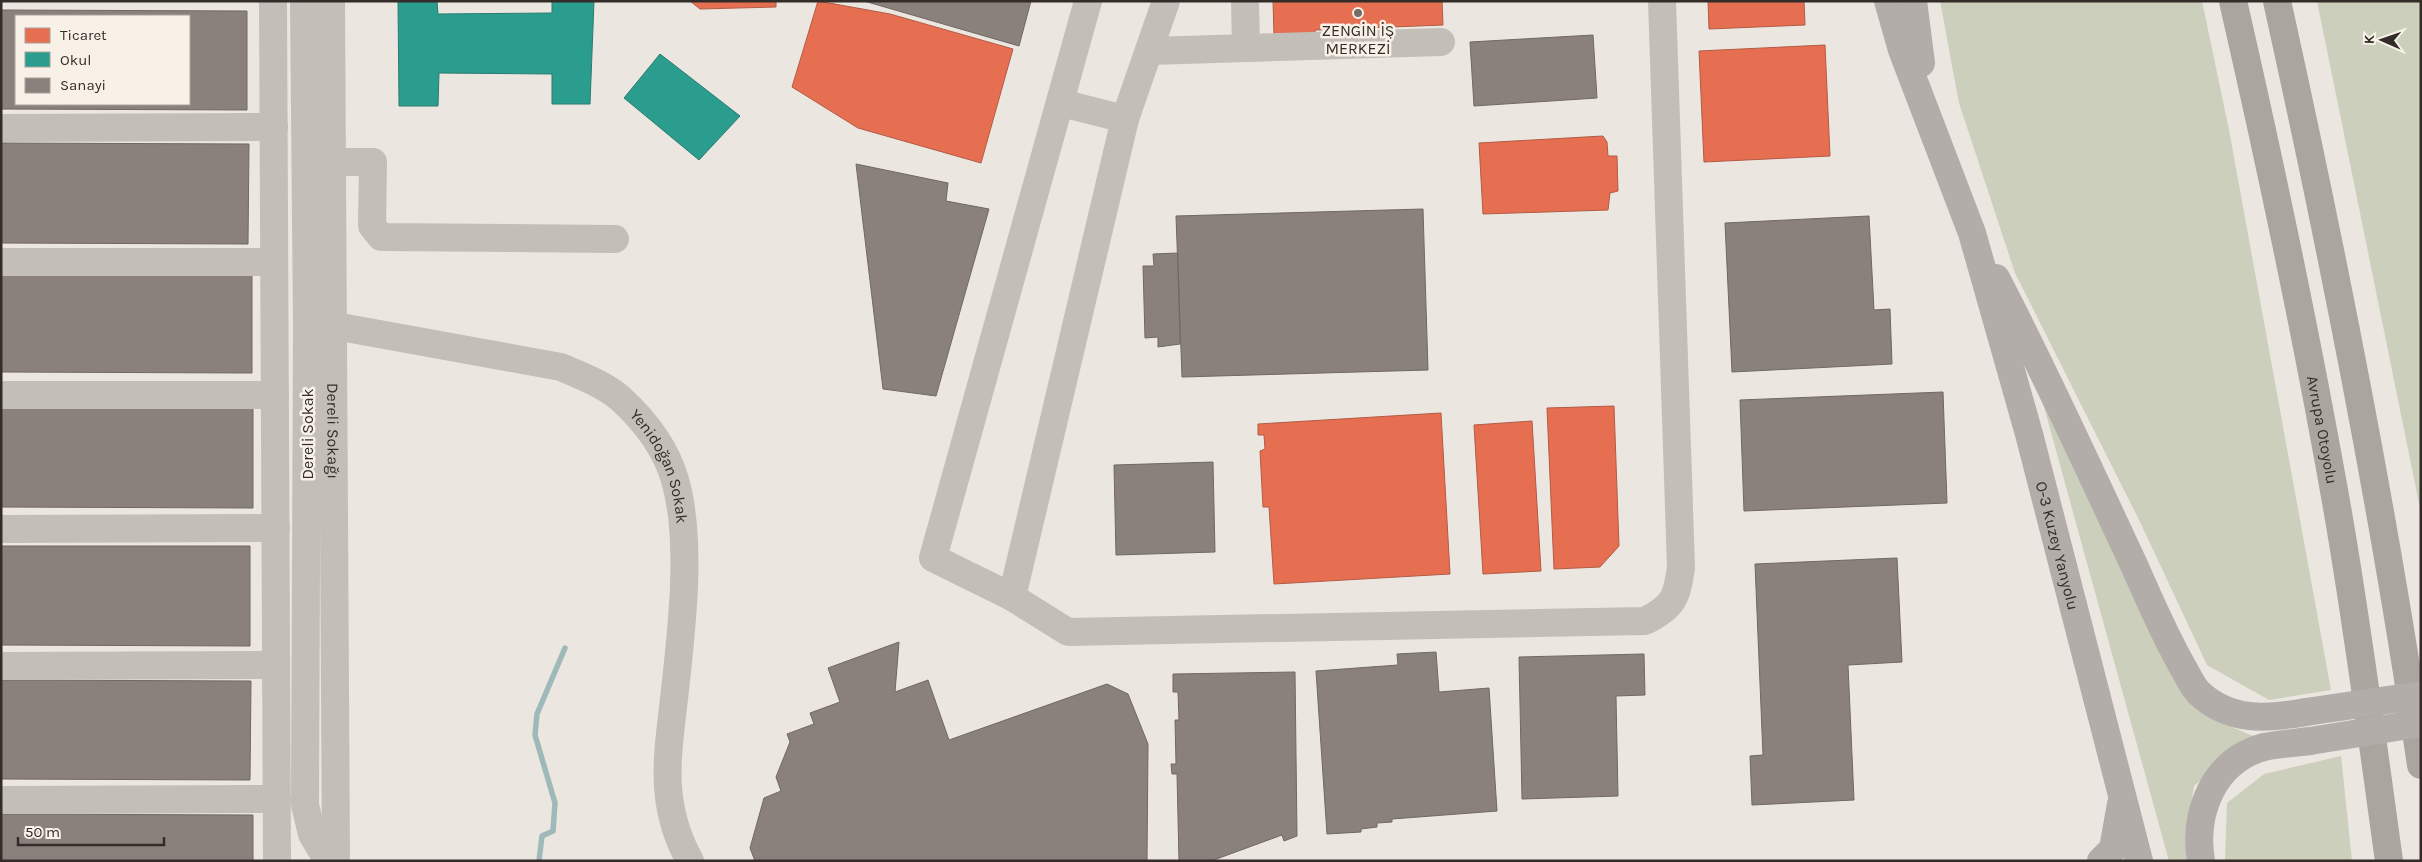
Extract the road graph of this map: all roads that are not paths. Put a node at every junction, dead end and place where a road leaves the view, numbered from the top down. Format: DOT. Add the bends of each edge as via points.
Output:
graph roads {
  1 [pos="273,1"];
  2 [pos="304,1"];
  3 [pos="331,1"];
  4 [pos="1088,1"];
  5 [pos="1166,1"];
  6 [pos="1245,1"];
  7 [pos="1662,1"];
  8 [pos="1888,1"];
  9 [pos="1913,1"];
  10 [pos="2233,1"];
  11 [pos="2277,1"];
  12 [pos="1441,42"];
  13 [pos="1246,48"];
  14 [pos="1150,51"];
  15 [pos="1061,103"];
  16 [pos="1125,119"];
  17 [pos="274,127"];
  18 [pos="1,128"];
  19 [pos="1938,143"];
  20 [pos="333,162"];
  21 [pos="1972,233"];
  22 [pos="615,239"];
  23 [pos="1,262"];
  24 [pos="274,262"];
  25 [pos="307,326"];
  26 [pos="335,326"];
  27 [pos="1,395"];
  28 [pos="275,395"];
  29 [pos="276,528"];
  30 [pos="1,529"];
  31 [pos="1012,597"];
  32 [pos="276,665"];
  33 [pos="1,666"];
  34 [pos="2421,694"];
  35 [pos="2421,723"];
  36 [pos="2421,765"];
  37 [pos="2122,795"];
  38 [pos="277,799"];
  39 [pos="1,800"];
  40 [pos="277,861"];
  41 [pos="328,861"];
  42 [pos="336,861"];
  43 [pos="690,861"];
  44 [pos="2100,861"];
  45 [pos="2139,861"];
  46 [pos="2201,861"];
  47 [pos="2389,861"];
  1 -- 17 [label="street"];
  2 -- 25 [label="street, Dereli Sokak"];
  3 -- 20 [label="street, Dereli Sokağı"];
  4 -- 15 [label="street"];
  5 -- 14 [label="street"];
  6 -- 13 [label="street"];
  7 -- 31 [label="street" via="1681,567 1678,593 1666,611 1645,622 1068,632"];
  8 -- 19 [label="main road" via="1902,50"];
  9 -- 19 [label="main road" via="1918,49"];
  10 -- 47 [label="highway, Avrupa Otoyolu" via="2292,276 2336,503"];
  11 -- 36 [label="highway" via="2377,491"];
  12 -- 13 [label="street"];
  13 -- 14 [label="street"];
  14 -- 16 [label="street"];
  15 -- 16 [label="street"];
  15 -- 31 [label="street" via="933,558"];
  16 -- 31 [label="street"];
  17 -- 18 [label="street"];
  17 -- 24 [label="street"];
  19 -- 21 [label="main road"];
  20 -- 22 [label="street" via="374,162 372,226 377,235 385,238"];
  20 -- 26 [label="street, Dereli Sokağı"];
  21 -- 34 [label="main road, bridge" via="2030,343 2154,610 2198,692 2221,710 2248,718 2284,716"];
  21 -- 37 [label="main road, O-3 Kuzey Yanyolu" via="2029,434"];
  23 -- 24 [label="street"];
  24 -- 28 [label="street"];
  25 -- 26 [label="street, Yenidoğan Sokak"];
  25 -- 41 [label="street, Dereli Sokak" via="305,806 312,834"];
  26 -- 42 [label="street, Dereli Sokağı"];
  26 -- 43 [label="street, Yenidoğan Sokak" via="561,367 620,398 662,448 675,481 684,563 682,631 667,788 673,825"];
  27 -- 28 [label="street"];
  28 -- 29 [label="street"];
  29 -- 30 [label="street"];
  29 -- 32 [label="street"];
  32 -- 33 [label="street"];
  32 -- 38 [label="street"];
  35 -- 46 [label="main road, bridge" via="2264,747 2238,758 2207,795 2200,818 2198,846"];
  37 -- 44 [label="main road" via="2113,849"];
  37 -- 45 [label="main road, O-3 Kuzey Yanyolu"];
  38 -- 39 [label="street"];
  38 -- 40 [label="street"];
}
